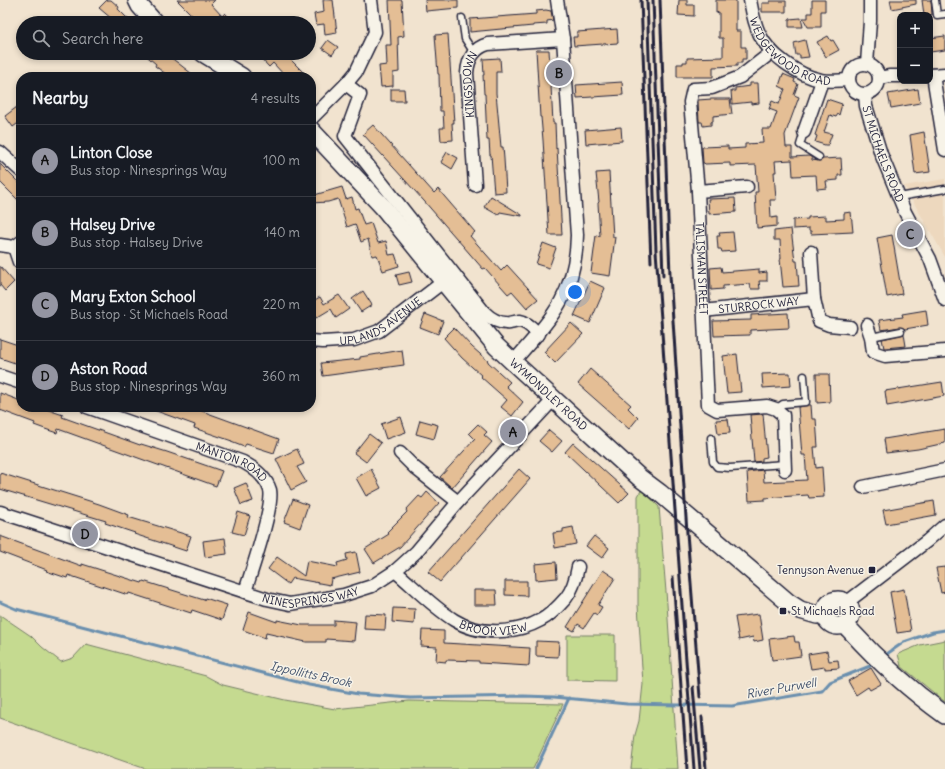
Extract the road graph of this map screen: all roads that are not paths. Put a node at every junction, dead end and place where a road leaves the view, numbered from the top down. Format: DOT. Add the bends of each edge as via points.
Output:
graph roads {
  1 [pos="137,0"];
  2 [pos="371,0"];
  3 [pos="557,0"];
  4 [pos="750,0"];
  5 [pos="870,0"];
  6 [pos="935,0"];
  7 [pos="945,14"];
  8 [pos="149,16"];
  9 [pos="462,18"];
  10 [pos="563,39"];
  11 [pos="772,52"];
  12 [pos="474,53"];
  13 [pos="215,60"];
  14 [pos="867,64"];
  15 [pos="234,72"];
  16 [pos="936,75"];
  17 [pos="897,76"];
  18 [pos="880,78"];
  19 [pos="849,80"];
  20 [pos="822,81"];
  21 [pos="346,84"];
  22 [pos="866,94"];
  23 [pos="316,114"];
  24 [pos="804,132"];
  25 [pos="316,135"];
  26 [pos="945,150"];
  27 [pos="0,152"];
  28 [pos="819,157"];
  29 [pos="16,166"];
  30 [pos="475,185"];
  31 [pos="747,187"];
  32 [pos="945,189"];
  33 [pos="698,191"];
  34 [pos="899,197"];
  35 [pos="16,244"];
  36 [pos="0,245"];
  37 [pos="811,252"];
  38 [pos="443,282"];
  39 [pos="814,299"];
  40 [pos="945,300"];
  41 [pos="703,311"];
  42 [pos="850,327"];
  43 [pos="869,331"];
  44 [pos="901,331"];
  45 [pos="538,334"];
  46 [pos="316,341"];
  47 [pos="945,351"];
  48 [pos="513,362"];
  49 [pos="0,376"];
  50 [pos="804,376"];
  51 [pos="16,381"];
  52 [pos="554,399"];
  53 [pos="776,409"];
  54 [pos="101,412"];
  55 [pos="711,438"];
  56 [pos="400,453"];
  57 [pos="785,467"];
  58 [pos="945,470"];
  59 [pos="863,487"];
  60 [pos="458,502"];
  61 [pos="0,512"];
  62 [pos="945,525"];
  63 [pos="578,567"];
  64 [pos="395,571"];
  65 [pos="245,592"];
  66 [pos="846,603"];
  67 [pos="824,612"];
  68 [pos="845,624"];
  69 [pos="945,715"];
  1 -- 8 [label="street"];
  2 -- 21 [label="street" via="375,32 356,72"];
  3 -- 10 [label="street"];
  4 -- 11 [label="street, WEDGEWOOD ROAD" via="759,34"];
  5 -- 14 [label="street"];
  6 -- 7 [label="lane" via="937,15"];
  9 -- 12 [label="lane" via="465,39"];
  10 -- 12 [label="street, KINGSDOWN" via="488,44"];
  10 -- 45 [label="street" via="577,252 572,278 565,294"];
  11 -- 20 [label="street, WEDGEWOOD ROAD" via="806,76"];
  11 -- 33 [label="street, TALISMAN STREET" via="740,77 712,88 693,89 690,102"];
  12 -- 30 [label="street, KINGSDOWN" via="469,60 467,73"];
  13 -- 15 [label="street"];
  14 -- 18 [label="street" via="874,67"];
  14 -- 19 [label="street" via="853,68"];
  16 -- 26 [label="street"];
  17 -- 18 [label="street"];
  18 -- 22 [label="street" via="877,87"];
  19 -- 20 [label="street, WEDGEWOOD ROAD"];
  19 -- 22 [label="street" via="852,88"];
  20 -- 24 [label="street"];
  21 -- 23 [label="street"];
  21 -- 45 [label="street" via="360,95 345,136 484,312 500,322 521,321"];
  22 -- 34 [label="street, ST MICHAELS ROAD" via="866,106 881,154"];
  24 -- 28 [label="lane" via="800,145"];
  25 -- 38 [label="street, WYMONDLEY ROAD" via="383,207"];
  27 -- 29 [label="street"];
  31 -- 33 [label="street"];
  32 -- 34 [label="lane"];
  33 -- 41 [label="street, TALISMAN STREET"];
  34 -- 40 [label="street, ST MICHAELS ROAD" via="930,259"];
  35 -- 36 [label="street"];
  37 -- 39 [label="street, STURROCK WAY"];
  38 -- 46 [label="street, UPLANDS AVENUE" via="379,331 354,340"];
  38 -- 48 [label="street, WYMONDLEY ROAD" via="496,346"];
  39 -- 41 [label="street, STURROCK WAY"];
  39 -- 42 [label="street, STURROCK WAY" via="819,321 829,325"];
  41 -- 53 [label="street, TALISMAN STREET" via="708,405 717,410 767,406"];
  43 -- 44 [label="lane"];
  43 -- 47 [label="street" via="874,352 885,356"];
  45 -- 48 [label="street"];
  48 -- 52 [label="street, WYMONDLEY ROAD"];
  49 -- 51 [label="street"];
  50 -- 53 [label="lane" via="806,402 783,404"];
  52 -- 60 [label="street, NINESPRINGS WAY"];
  52 -- 67 [label="street, WYMONDLEY ROAD" via="640,478 778,595 800,610 817,615"];
  53 -- 57 [label="street" via="783,415"];
  54 -- 65 [label="street, MANTON ROAD" via="243,462 260,474 270,491 269,508"];
  55 -- 57 [label="lane" via="713,462 718,467"];
  56 -- 60 [label="street"];
  58 -- 59 [label="street"];
  60 -- 64 [label="street, NINESPRINGS WAY" via="416,552"];
  61 -- 65 [label="street, NINESPRINGS WAY"];
  62 -- 66 [label="street"];
  63 -- 64 [label="street, BROOK VIEW" via="575,582 567,597 553,612 521,628 497,632 473,628 454,620"];
  64 -- 65 [label="street, NINESPRINGS WAY" via="372,586 344,595 290,604"];
  66 -- 67 [label="street" via="833,601"];
  66 -- 68 [label="street" via="850,609 850,616"];
  67 -- 68 [label="street" via="832,625"];
  68 -- 69 [label="street" via="888,670"];
}
